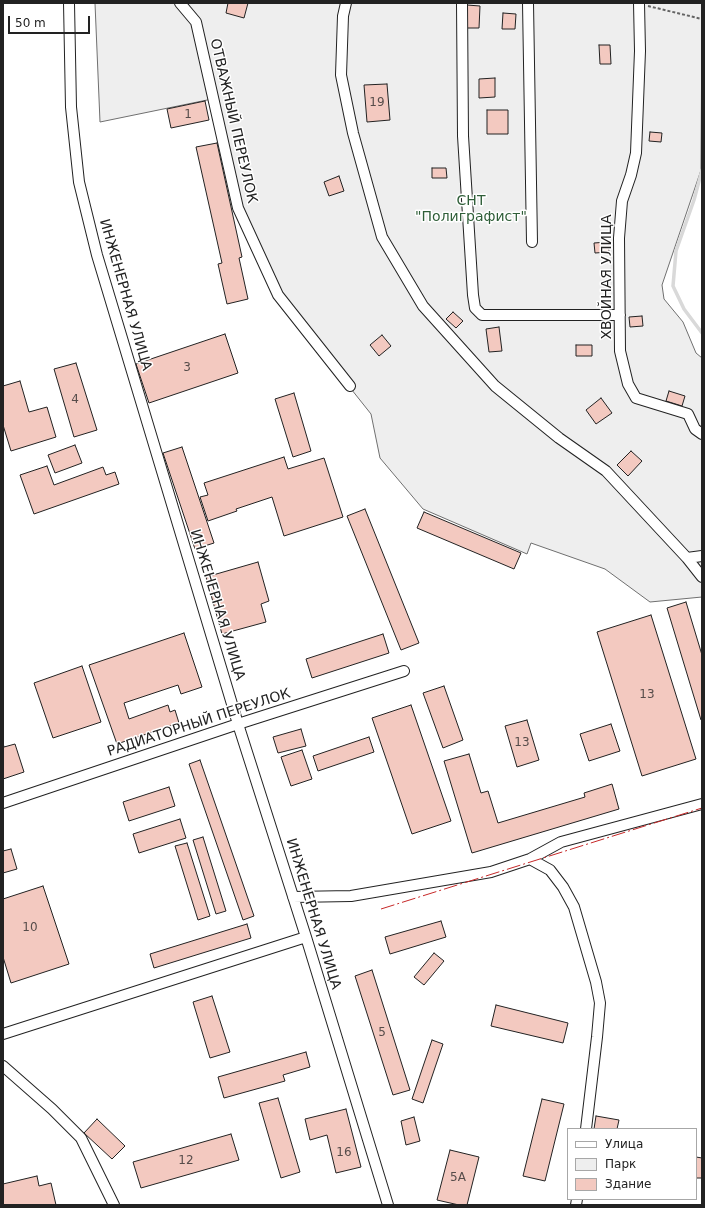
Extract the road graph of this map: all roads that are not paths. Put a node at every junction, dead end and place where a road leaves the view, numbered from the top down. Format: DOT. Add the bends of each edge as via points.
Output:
graph roads {
  1 [pos="68,3"];
  2 [pos="180,3"];
  3 [pos="346,3"];
  4 [pos="462,3"];
  5 [pos="528,3"];
  6 [pos="639,4"];
  7 [pos="532,242"];
  8 [pos="620,315"];
  9 [pos="350,386"];
  10 [pos="702,434"];
  11 [pos="702,556"];
  12 [pos="687,558"];
  13 [pos="702,577"];
  14 [pos="404,671"];
  15 [pos="238,724"];
  16 [pos="3,803"];
  17 [pos="702,804"];
  18 [pos="530,859"];
  19 [pos="293,897"];
  20 [pos="306,937"];
  21 [pos="3,1034"];
  22 [pos="3,1066"];
  23 [pos="586,1128"];
  24 [pos="114,1205"];
  25 [pos="388,1205"];
  1 -- 15 [label="street, ИНЖЕНЕРНАЯ УЛИЦА" via="71,107 81,189 97,256"];
  2 -- 9 [label="street, ОТВАЖНЫЙ ПЕРЕУЛОК" via="196,22 238,208 278,295"];
  3 -- 12 [label="street" via="343,16 341,75 353,133 382,237 423,306 495,386 559,438 606,471"];
  4 -- 8 [label="street" via="463,136 472,295 475,308 482,315"];
  5 -- 7 [label="street"];
  6 -- 8 [label="street, ХВОЙНАЯ УЛИЦА" via="636,153 622,201 619,238"];
  8 -- 10 [label="street, ХВОЙНАЯ УЛИЦА" via="620,351 628,384 636,398 688,414 695,429"];
  11 -- 12 [label="street"];
  12 -- 13 [label="street"];
  14 -- 15 [label="street, РАДИАТОРНЫЙ ПЕРЕУЛОК"];
  15 -- 16 [label="street, РАДИАТОРНЫЙ ПЕРЕУЛОК"];
  15 -- 19 [label="street, ИНЖЕНЕРНАЯ УЛИЦА"];
  17 -- 18 [label="street" via="561,842"];
  18 -- 19 [label="street" via="491,872 351,896"];
  18 -- 23 [label="street" via="550,870 574,907 596,982 600,1003"];
  19 -- 20 [label="street, ИНЖЕНЕРНАЯ УЛИЦА"];
  20 -- 21 [label="street"];
  20 -- 25 [label="street, ИНЖЕНЕРНАЯ УЛИЦА"];
  22 -- 24 [label="street" via="52,1108 81,1138"];
}
